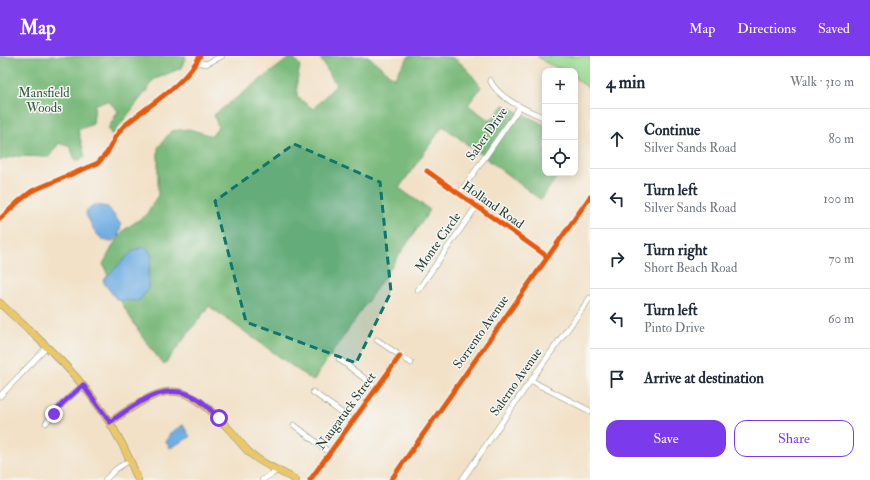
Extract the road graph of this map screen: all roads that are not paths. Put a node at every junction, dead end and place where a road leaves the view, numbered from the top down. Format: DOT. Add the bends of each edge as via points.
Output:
graph roads {
  1 [pos="200,56"];
  2 [pos="222,56"];
  3 [pos="197,62"];
  4 [pos="490,80"];
  5 [pos="520,107"];
  6 [pos="542,117"];
  7 [pos="427,172"];
  8 [pos="459,194"];
  9 [pos="590,198"];
  10 [pos="476,207"];
  11 [pos="0,219"];
  12 [pos="548,257"];
  13 [pos="418,290"];
  14 [pos="590,298"];
  15 [pos="0,303"];
  16 [pos="377,340"];
  17 [pos="47,347"];
  18 [pos="400,356"];
  19 [pos="339,359"];
  20 [pos="411,363"];
  21 [pos="531,380"];
  22 [pos="83,385"];
  23 [pos="377,388"];
  24 [pos="313,392"];
  25 [pos="0,396"];
  26 [pos="590,411"];
  27 [pos="353,421"];
  28 [pos="110,422"];
  29 [pos="46,423"];
  30 [pos="294,425"];
  31 [pos="329,452"];
  32 [pos="130,460"];
  33 [pos="276,471"];
  34 [pos="105,480"];
  35 [pos="138,480"];
  36 [pos="262,480"];
  37 [pos="296,480"];
  38 [pos="310,480"];
  39 [pos="391,480"];
  40 [pos="462,480"];
  1 -- 3 [label="street"];
  2 -- 3 [label="street" via="206,64"];
  3 -- 11 [label="street" via="183,79 123,127 98,163 32,192"];
  4 -- 5 [label="street" via="494,88"];
  5 -- 6 [label="street"];
  5 -- 8 [label="street, Saber Drive"];
  7 -- 8 [label="street, Holland Road"];
  8 -- 10 [label="street, Holland Road"];
  9 -- 12 [label="street, Sorrento Avenue"];
  10 -- 12 [label="street, Holland Road"];
  10 -- 13 [label="street, Monte Circle"];
  12 -- 39 [label="street, Sorrento Avenue"];
  14 -- 21 [label="street, Salerno Avenue"];
  15 -- 17 [label="main road"];
  16 -- 18 [label="street"];
  17 -- 22 [label="main road"];
  17 -- 25 [label="street"];
  18 -- 20 [label="street"];
  18 -- 23 [label="street, Naugatuck Street"];
  19 -- 23 [label="street"];
  21 -- 26 [label="street"];
  21 -- 40 [label="street, Salerno Avenue"];
  22 -- 28 [label="main road"];
  22 -- 29 [label="street"];
  23 -- 27 [label="street, Naugatuck Street"];
  24 -- 27 [label="street"];
  27 -- 31 [label="street, Naugatuck Street"];
  28 -- 32 [label="main road"];
  28 -- 33 [label="main road" via="149,397 166,392 183,393 202,402 251,454"];
  30 -- 31 [label="street"];
  31 -- 38 [label="street, Naugatuck Street"];
  32 -- 34 [label="street"];
  32 -- 35 [label="main road"];
  33 -- 36 [label="street"];
  33 -- 37 [label="main road"];
}
